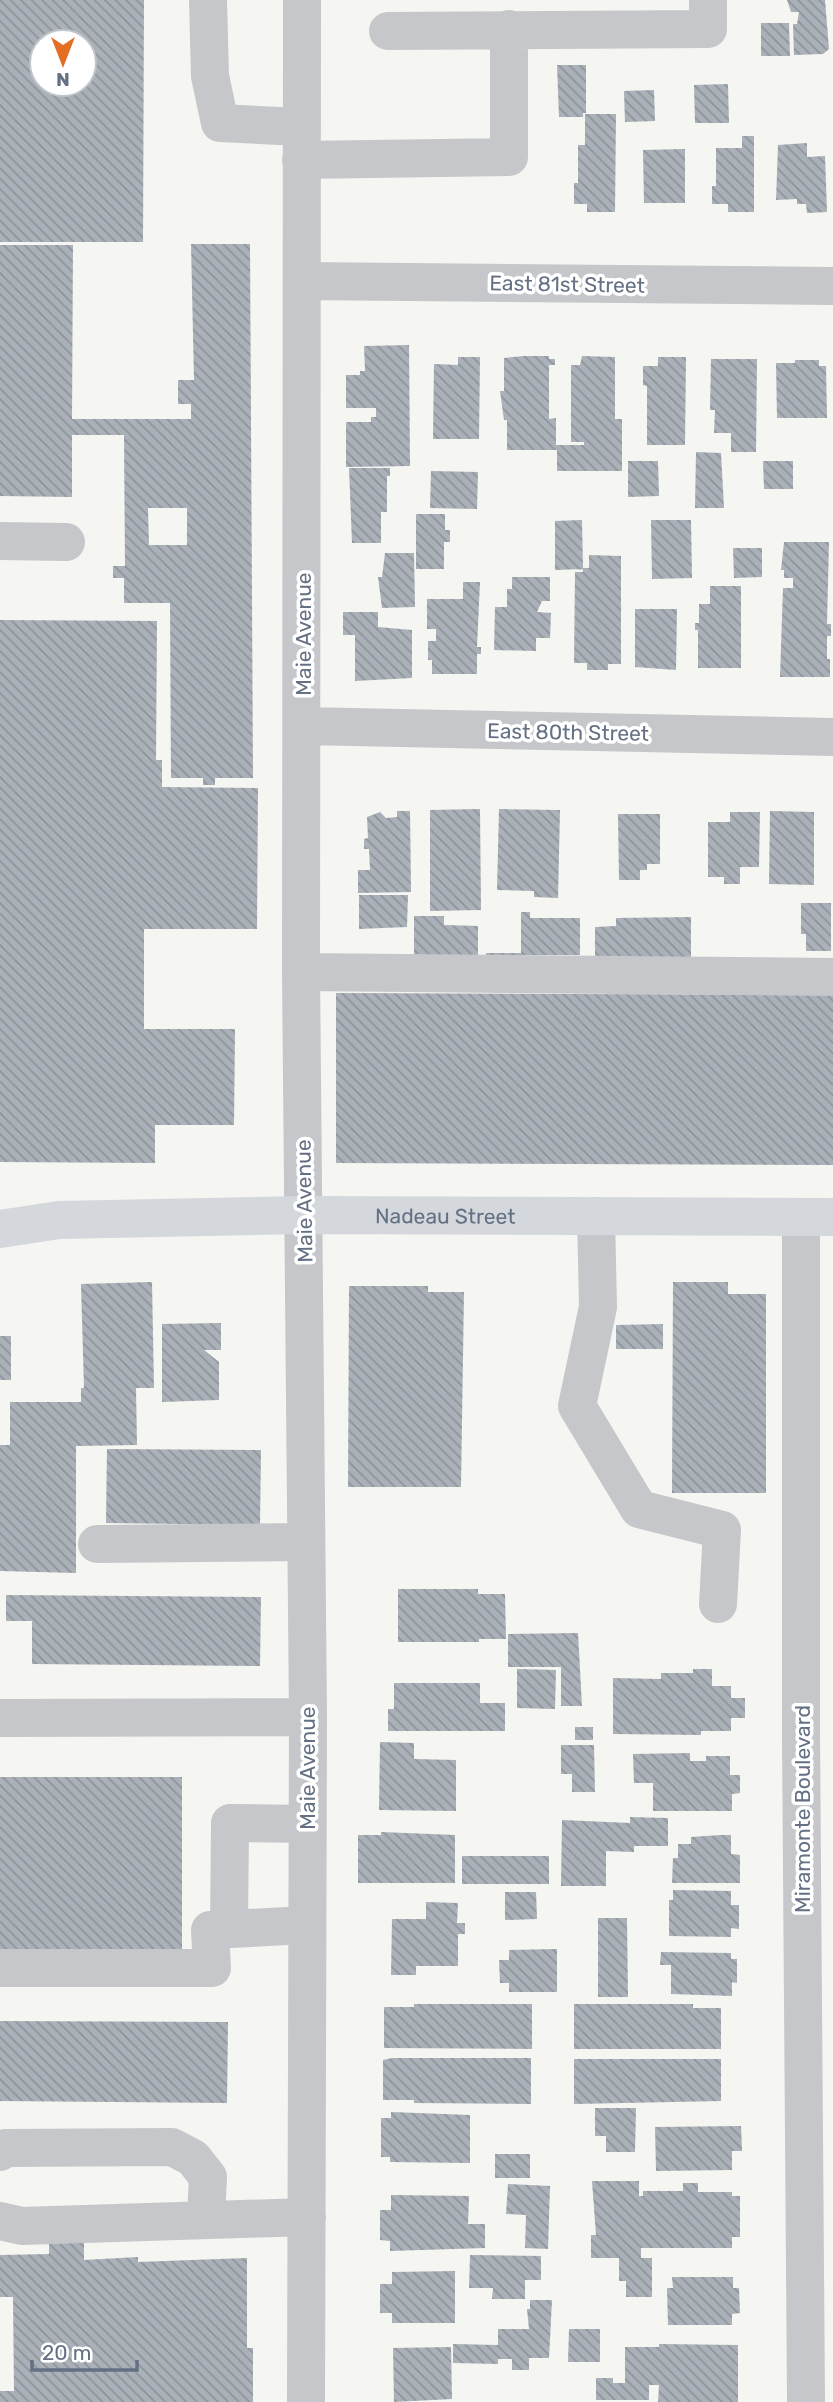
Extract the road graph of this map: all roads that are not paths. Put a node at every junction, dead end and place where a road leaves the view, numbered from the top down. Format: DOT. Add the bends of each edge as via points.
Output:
graph roads {
  1 [pos="208,0"];
  2 [pos="302,0"];
  3 [pos="708,0"];
  4 [pos="509,29"];
  5 [pos="388,31"];
  6 [pos="301,144"];
  7 [pos="302,281"];
  8 [pos="833,286"];
  9 [pos="0,541"];
  10 [pos="66,542"];
  11 [pos="303,726"];
  12 [pos="833,737"];
  13 [pos="301,971"];
  14 [pos="833,976"];
  15 [pos="0,1212"];
  16 [pos="304,1215"];
  17 [pos="596,1216"];
  18 [pos="817,1217"];
  19 [pos="58,1220"];
  20 [pos="0,1229"];
  21 [pos="306,1542"];
  22 [pos="97,1544"];
  23 [pos="718,1604"];
  24 [pos="0,1717"];
  25 [pos="308,1717"];
  26 [pos="817,1734"];
  27 [pos="307,1824"];
  28 [pos="306,1925"];
  29 [pos="229,1929"];
  30 [pos="0,1968"];
  31 [pos="0,2152"];
  32 [pos="819,2210"];
  33 [pos="307,2217"];
  34 [pos="206,2218"];
  35 [pos="0,2221"];
  36 [pos="306,2402"];
  37 [pos="806,2402"];
  1 -- 6 [label="street" via="210,76 220,123"];
  2 -- 6 [label="street, Maie Avenue"];
  3 -- 4 [label="street" via="708,29"];
  4 -- 5 [label="street"];
  4 -- 6 [label="street" via="509,157"];
  6 -- 7 [label="street, Maie Avenue"];
  7 -- 8 [label="street, East 81st Street"];
  7 -- 11 [label="street, Maie Avenue"];
  9 -- 10 [label="street"];
  11 -- 12 [label="street, East 80th Street"];
  11 -- 13 [label="street, Maie Avenue"];
  13 -- 14 [label="street"];
  13 -- 16 [label="street, Maie Avenue"];
  15 -- 19 [label="main road, Nadeau Street"];
  16 -- 17 [label="main road, Nadeau Street"];
  16 -- 19 [label="main road, Nadeau Street"];
  16 -- 21 [label="street, Maie Avenue"];
  17 -- 18 [label="main road, Nadeau Street"];
  17 -- 23 [label="street" via="598,1307 578,1406 639,1509 722,1530"];
  18 -- 26 [label="street, Miramonte Boulevard"];
  19 -- 20 [label="main road, Nadeau Street"];
  21 -- 22 [label="street"];
  21 -- 25 [label="street, Maie Avenue"];
  24 -- 25 [label="street"];
  25 -- 27 [label="street, Maie Avenue"];
  26 -- 32 [label="street, Miramonte Boulevard"];
  27 -- 28 [label="street, Maie Avenue"];
  27 -- 29 [label="street" via="230,1823"];
  28 -- 29 [label="street"];
  28 -- 33 [label="street, Maie Avenue"];
  29 -- 30 [label="street" via="210,1930 212,1968"];
  31 -- 34 [label="street" via="5,2148 172,2147 193,2158 208,2177"];
  32 -- 37 [label="street, Miramonte Boulevard"];
  33 -- 34 [label="street"];
  33 -- 36 [label="street, Maie Avenue"];
  34 -- 35 [label="street" via="22,2226"];
}
